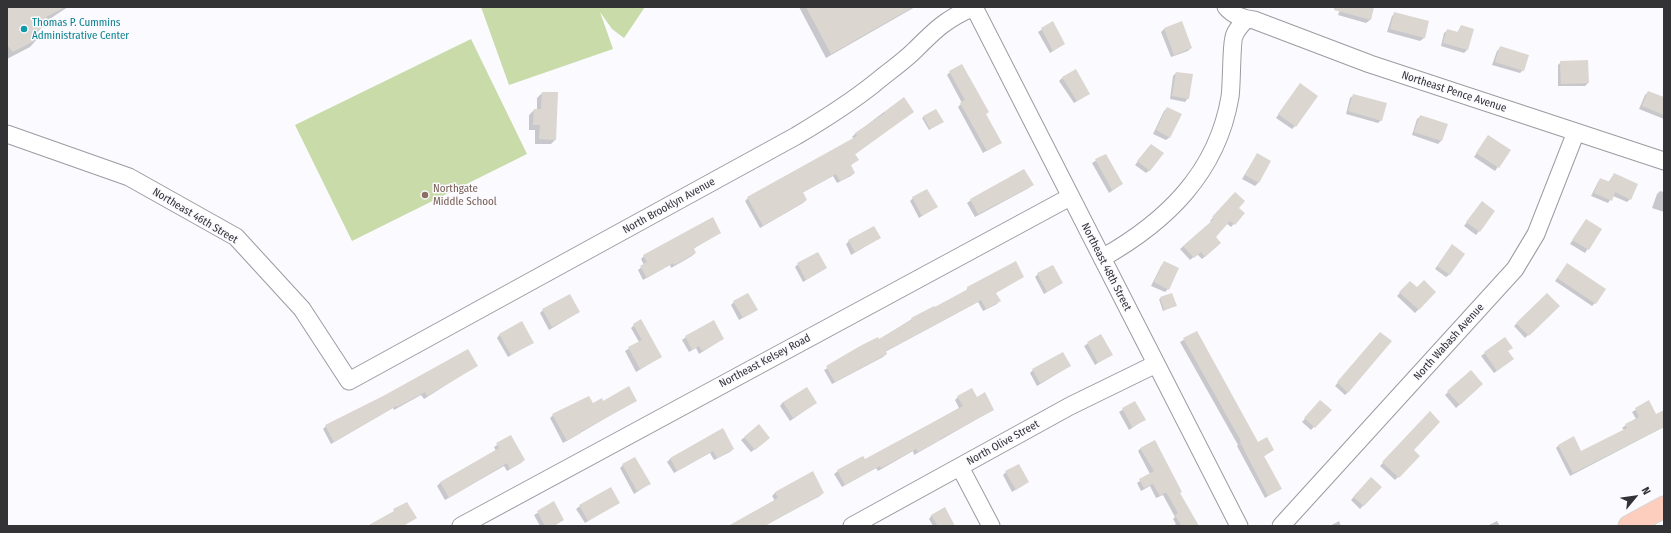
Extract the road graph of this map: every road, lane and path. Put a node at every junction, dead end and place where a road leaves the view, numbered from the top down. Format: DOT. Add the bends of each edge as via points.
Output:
graph roads {
  1 [pos="974,7"];
  2 [pos="1226,7"];
  3 [pos="1246,19"];
  4 [pos="1576,132"];
  5 [pos="7,134"];
  6 [pos="1664,161"];
  7 [pos="1070,197"];
  8 [pos="1102,258"];
  9 [pos="1156,364"];
  10 [pos="349,381"];
  11 [pos="960,466"];
  12 [pos="1664,507"];
  13 [pos="461,526"];
  14 [pos="852,526"];
  15 [pos="991,526"];
  16 [pos="1239,526"];
  17 [pos="1281,526"];
  18 [pos="1629,526"];
  1 -- 7 [label="street, Northeast 48th Street"];
  1 -- 10 [label="street, North Brooklyn Avenue" via="940,25 874,84 796,136"];
  2 -- 3 [label="street, Northeast Pence Avenue" via="1235,15"];
  3 -- 4 [label="street, Northeast Pence Avenue" via="1370,64"];
  3 -- 8 [label="street" via="1234,35 1230,97 1223,125 1209,160 1188,190 1169,210 1143,233"];
  4 -- 6 [label="street, Northeast Pence Avenue"];
  4 -- 17 [label="street, North Wabash Avenue" via="1536,234 1515,269"];
  5 -- 10 [label="street, Northeast 46th Street" via="129,177 236,237 302,309"];
  7 -- 8 [label="street, Northeast 48th Street"];
  7 -- 13 [label="street, Northeast Kelsey Road"];
  8 -- 9 [label="street, Northeast 48th Street"];
  9 -- 11 [label="street, North Olive Street" via="1070,406"];
  9 -- 16 [label="street, Northeast 48th Street"];
  11 -- 14 [label="street, North Olive Street"];
  11 -- 15 [label="street"];
  12 -- 18 [label="main road"];
}
